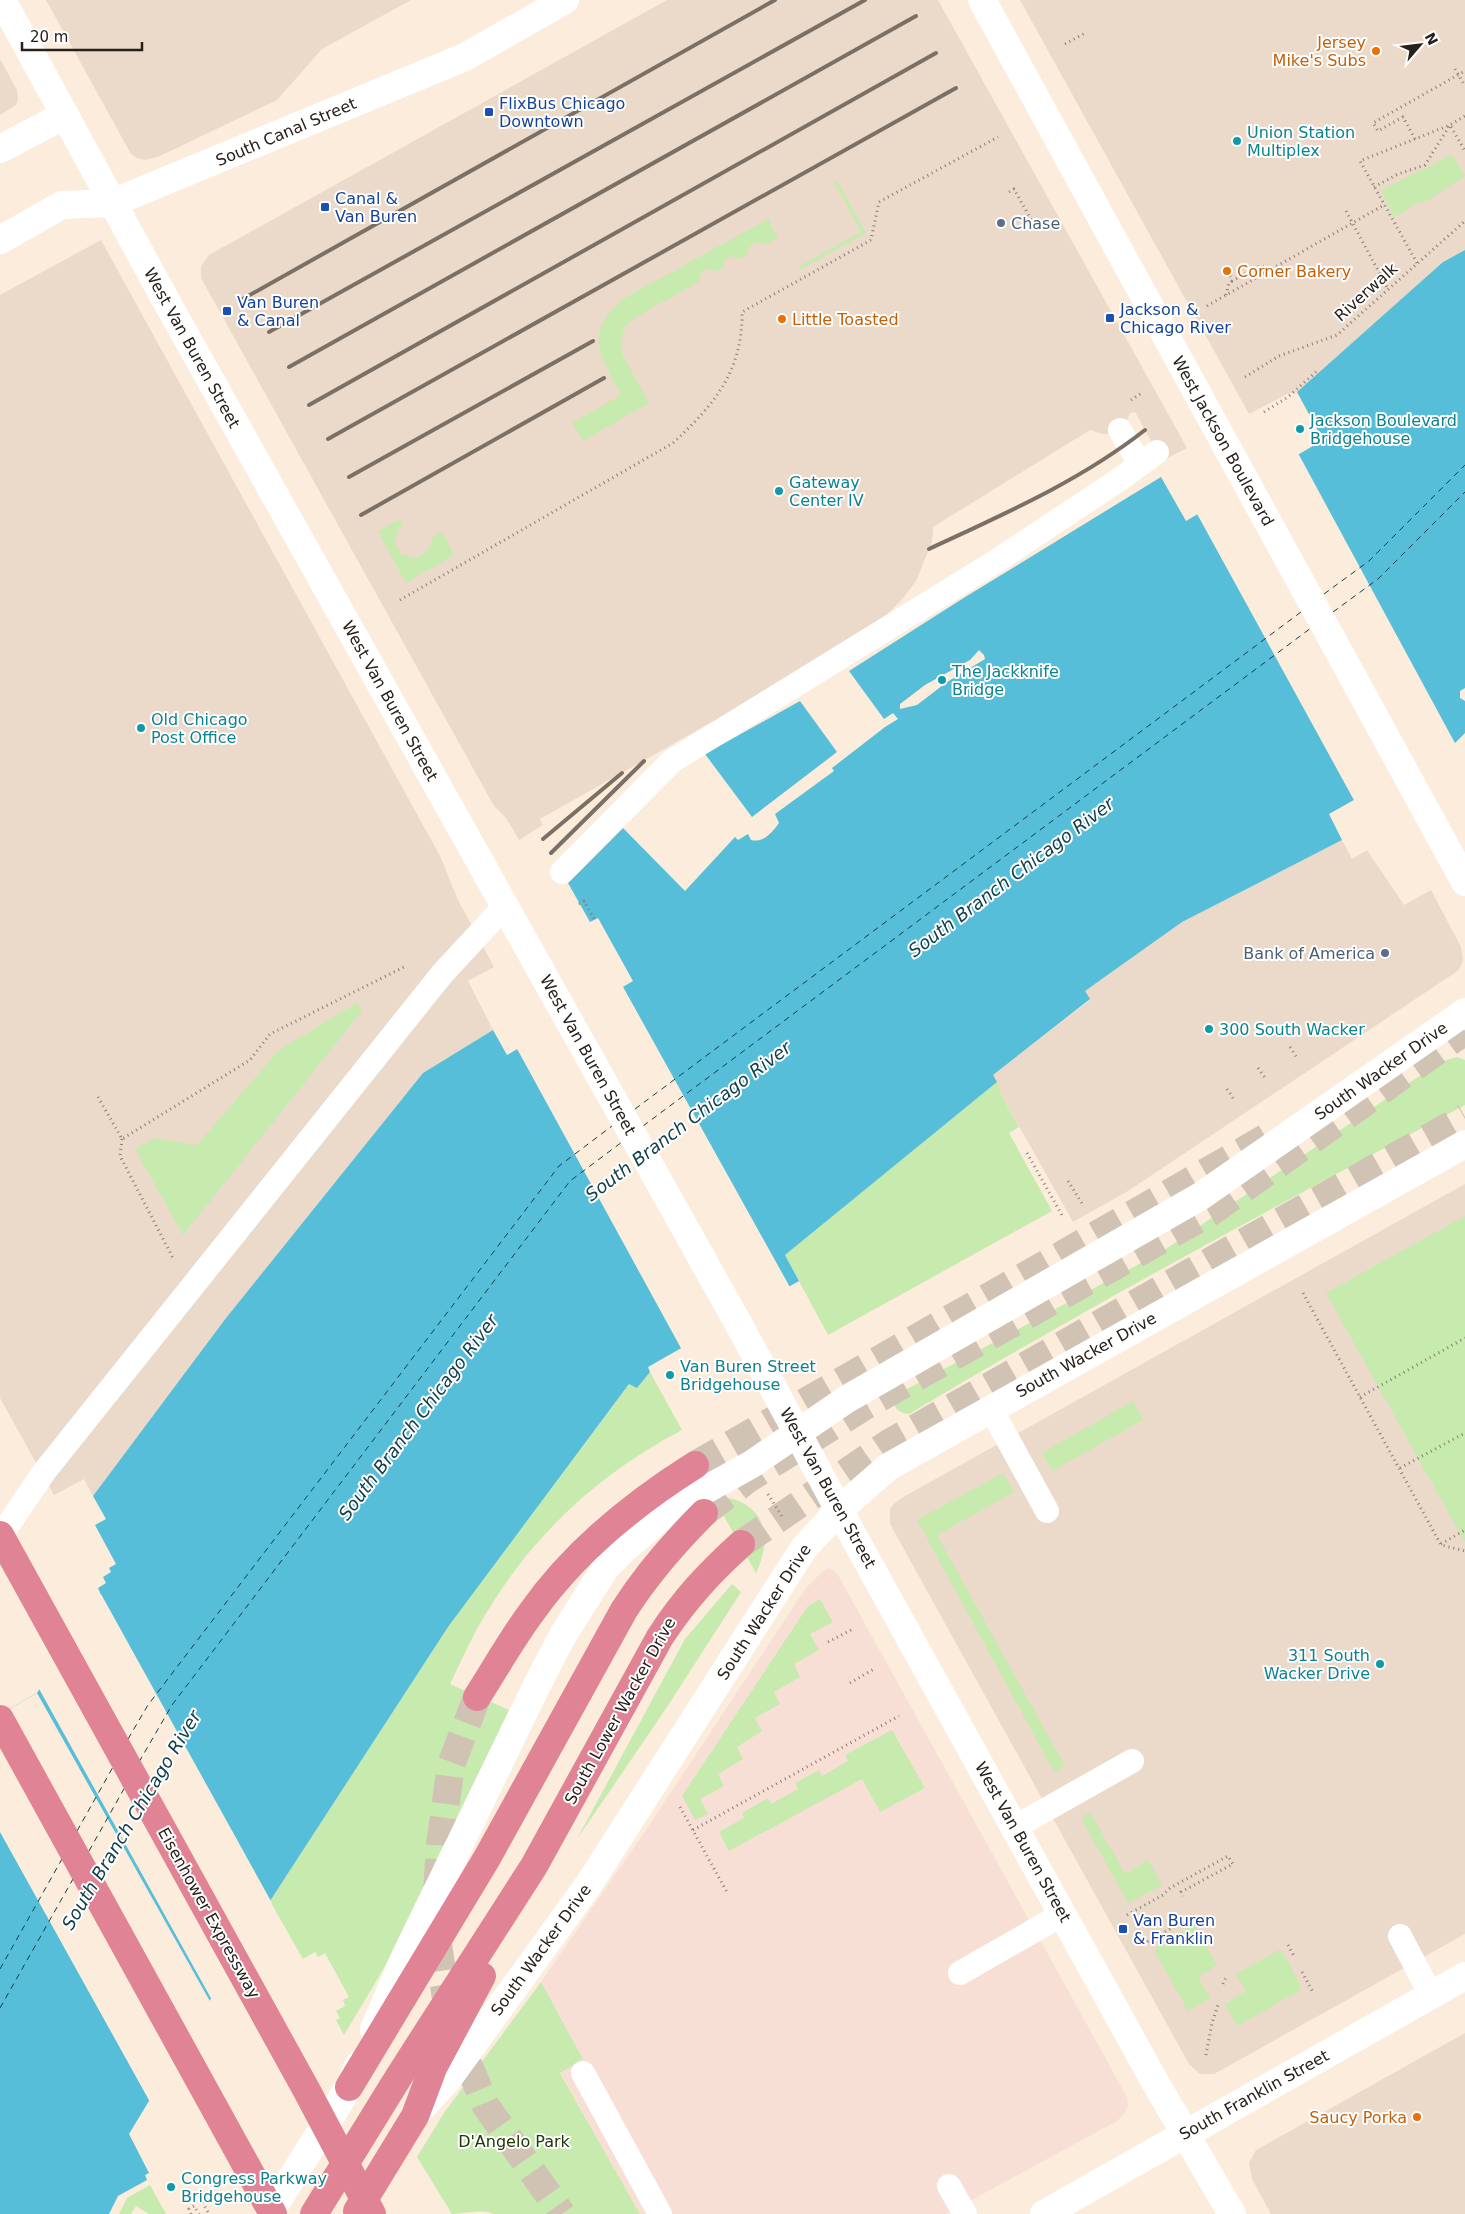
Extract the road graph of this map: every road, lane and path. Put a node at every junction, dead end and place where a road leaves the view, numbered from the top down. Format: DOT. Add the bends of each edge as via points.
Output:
graph roads {
  1 [pos="2,0"];
  2 [pos="565,0"];
  3 [pos="982,0"];
  4 [pos="1087,32"];
  5 [pos="1065,44"];
  6 [pos="1455,68"];
  7 [pos="1465,71"];
  8 [pos="1458,75"];
  9 [pos="1465,86"];
  10 [pos="65,116"];
  11 [pos="1465,116"];
  12 [pos="1450,125"];
  13 [pos="998,137"];
  14 [pos="1415,139"];
  15 [pos="0,149"];
  16 [pos="1465,151"];
  17 [pos="1374,186"];
  18 [pos="1009,192"];
  19 [pos="112,203"];
  20 [pos="1384,205"];
  21 [pos="1346,211"];
  22 [pos="1465,220"];
  23 [pos="1352,223"];
  24 [pos="1047,224"];
  25 [pos="0,240"];
  26 [pos="1417,263"];
  27 [pos="1273,269"];
  28 [pos="1230,276"];
  29 [pos="1232,282"];
  30 [pos="1388,289"];
  31 [pos="1226,295"];
  32 [pos="1207,306"];
  33 [pos="1317,371"];
  34 [pos="1245,377"];
  35 [pos="1264,412"];
  36 [pos="1120,430"];
  37 [pos="400,600"];
  38 [pos="562,872"];
  39 [pos="1465,882"];
  40 [pos="579,904"];
  41 [pos="504,906"];
  42 [pos="595,920"];
  43 [pos="406,966"];
  44 [pos="400,969"];
  45 [pos="398,978"];
  46 [pos="1465,1012"];
  47 [pos="1290,1047"];
  48 [pos="1297,1058"];
  49 [pos="1258,1068"];
  50 [pos="1266,1079"];
  51 [pos="1227,1089"];
  52 [pos="98,1097"];
  53 [pos="1235,1101"];
  54 [pos="122,1140"];
  55 [pos="1465,1144"];
  56 [pos="1027,1153"];
  57 [pos="1068,1181"];
  58 [pos="1084,1205"];
  59 [pos="1063,1217"];
  60 [pos="176,1264"];
  61 [pos="1303,1293"];
  62 [pos="1465,1338"];
  63 [pos="1360,1397"];
  64 [pos="991,1409"];
  65 [pos="798,1433"];
  66 [pos="1465,1433"];
  67 [pos="695,1465"];
  68 [pos="1400,1468"];
  69 [pos="766,1491"];
  70 [pos="706,1501"];
  71 [pos="839,1510"];
  72 [pos="1048,1511"];
  73 [pos="785,1522"];
  74 [pos="1465,1530"];
  75 [pos="3,1542"];
  76 [pos="741,1544"];
  77 [pos="1441,1544"];
  78 [pos="1465,1551"];
  79 [pos="853,1629"];
  80 [pos="828,1642"];
  81 [pos="874,1669"];
  82 [pos="850,1683"];
  83 [pos="477,1697"];
  84 [pos="899,1716"];
  85 [pos="0,1719"];
  86 [pos="1132,1761"];
  87 [pos="678,1803"];
  88 [pos="1015,1827"];
  89 [pos="693,1830"];
  90 [pos="534,1866"];
  91 [pos="728,1894"];
  92 [pos="1183,1896"];
  93 [pos="1062,1914"];
  94 [pos="1127,1915"];
  95 [pos="1190,1918"];
  96 [pos="1400,1936"];
  97 [pos="1143,1944"];
  98 [pos="1288,1945"];
  99 [pos="1295,1958"];
  100 [pos="1302,1972"];
  101 [pos="960,1973"];
  102 [pos="1227,1974"];
  103 [pos="1465,1976"];
  104 [pos="1223,1984"];
  105 [pos="1314,1994"];
  106 [pos="1431,1995"];
  107 [pos="1218,2005"];
  108 [pos="1206,2055"];
  109 [pos="583,2073"];
  110 [pos="349,2087"];
  111 [pos="415,2116"];
  112 [pos="1185,2134"];
  113 [pos="949,2186"];
  114 [pos="200,2198"];
  115 [pos="191,2214"];
  116 [pos="199,2214"];
  117 [pos="208,2214"];
  118 [pos="271,2214"];
  119 [pos="314,2214"];
  120 [pos="356,2214"];
  121 [pos="372,2214"];
  122 [pos="660,2214"];
  123 [pos="965,2214"];
  124 [pos="1044,2214"];
  125 [pos="1232,2214"];
  1 -- 10 [label="main road, West Van Buren Street"];
  2 -- 19 [label="main road, South Canal Street" via="465,57"];
  3 -- 39 [label="main road, West Jackson Boulevard"];
  4 -- 5 [label="path"];
  6 -- 8 [label="path"];
  7 -- 8 [label="path"];
  8 -- 9 [label="path"];
  8 -- 14 [label="path" via="1373,123 1378,131 1403,117"];
  10 -- 15 [label="main road"];
  10 -- 19 [label="main road, West Van Buren Street"];
  11 -- 12 [label="path"];
  12 -- 14 [label="path"];
  12 -- 16 [label="path"];
  12 -- 17 [label="path" via="1425,165"];
  13 -- 37 [label="path" via="879,202 871,240 742,312 742,332 736,359 723,387 702,417 673,443"];
  14 -- 17 [label="path" via="1360,161"];
  17 -- 20 [label="path"];
  18 -- 24 [label="path" via="1014,189 1033,223"];
  19 -- 25 [label="main road, South Canal Street" via="62,205"];
  19 -- 41 [label="main road, West Van Buren Street"];
  20 -- 23 [label="path"];
  20 -- 26 [label="path"];
  21 -- 23 [label="path"];
  22 -- 26 [label="path, Riverwalk"];
  23 -- 27 [label="path"];
  23 -- 30 [label="path"];
  26 -- 30 [label="path, Riverwalk"];
  27 -- 29 [label="path" via="1260,266"];
  27 -- 31 [label="path"];
  28 -- 29 [label="path"];
  29 -- 31 [label="path"];
  30 -- 34 [label="path, Riverwalk" via="1337,334 1279,356"];
  31 -- 32 [label="path"];
  33 -- 35 [label="path" via="1288,397"];
  36 -- 38 [label="lane" via="1148,458 995,562 672,761"];
  40 -- 42 [label="path" via="584,901"];
  41 -- 65 [label="main road, West Van Buren Street"];
  41 -- 75 [label="lane" via="442,974 44,1472"];
  43 -- 44 [label="path"];
  44 -- 45 [label="path"];
  44 -- 54 [label="path" via="270,1034 250,1060"];
  46 -- 65 [label="main road, South Wacker Drive" via="1201,1196 847,1399"];
  47 -- 48 [label="path"];
  49 -- 50 [label="path"];
  51 -- 53 [label="path"];
  52 -- 54 [label="path"];
  54 -- 60 [label="path" via="120,1156"];
  55 -- 64 [label="main road, South Wacker Drive"];
  56 -- 59 [label="path"];
  57 -- 58 [label="path"];
  61 -- 63 [label="path"];
  62 -- 63 [label="path"];
  63 -- 68 [label="path"];
  64 -- 71 [label="main road, South Wacker Drive" via="888,1467"];
  64 -- 72 [label="lane"];
  65 -- 70 [label="main road, South Wacker Drive"];
  65 -- 71 [label="main road, West Van Buren Street"];
  66 -- 68 [label="path"];
  67 -- 83 [label="highway" via="662,1486 613,1525 569,1567 531,1612"];
  68 -- 77 [label="path"];
  69 -- 73 [label="path"];
  70 -- 110 [label="highway" via="624,1610 482,1866"];
  70 -- 110 [label="main road, South Wacker Drive" via="671,1509 629,1544 606,1567 563,1635 406,1955"];
  71 -- 88 [label="main road, West Van Buren Street"];
  71 -- 111 [label="main road, South Wacker Drive" via="804,1548 589,1884 448,2079"];
  74 -- 77 [label="path"];
  75 -- 121 [label="highway, Eisenhower Expressway" via="307,2090"];
  76 -- 90 [label="highway, South Lower Wacker Drive" via="682,1604 660,1637"];
  77 -- 78 [label="path"];
  79 -- 80 [label="path"];
  81 -- 82 [label="path"];
  84 -- 89 [label="path"];
  85 -- 118 [label="highway"];
  86 -- 88 [label="lane"];
  87 -- 89 [label="path"];
  88 -- 93 [label="main road, West Van Buren Street"];
  89 -- 91 [label="path"];
  90 -- 111 [label="highway" via="493,1955 433,2068"];
  90 -- 119 [label="highway"];
  92 -- 94 [label="path" via="1181,1892 1232,1864 1228,1856"];
  93 -- 101 [label="lane"];
  93 -- 112 [label="main road, West Van Buren Street"];
  95 -- 97 [label="path"];
  96 -- 106 [label="lane"];
  98 -- 99 [label="path"];
  100 -- 105 [label="path"];
  102 -- 104 [label="path"];
  103 -- 106 [label="main road, South Franklin Street"];
  106 -- 112 [label="main road, South Franklin Street"];
  107 -- 108 [label="path"];
  109 -- 122 [label="lane"];
  110 -- 118 [label="main road"];
  111 -- 120 [label="highway"];
  112 -- 124 [label="main road, South Franklin Street"];
  112 -- 125 [label="main road, West Van Buren Street"];
  113 -- 123 [label="lane"];
  114 -- 117 [label="path"];
  115 -- 116 [label="path" via="189,2209 194,2206"];
}
